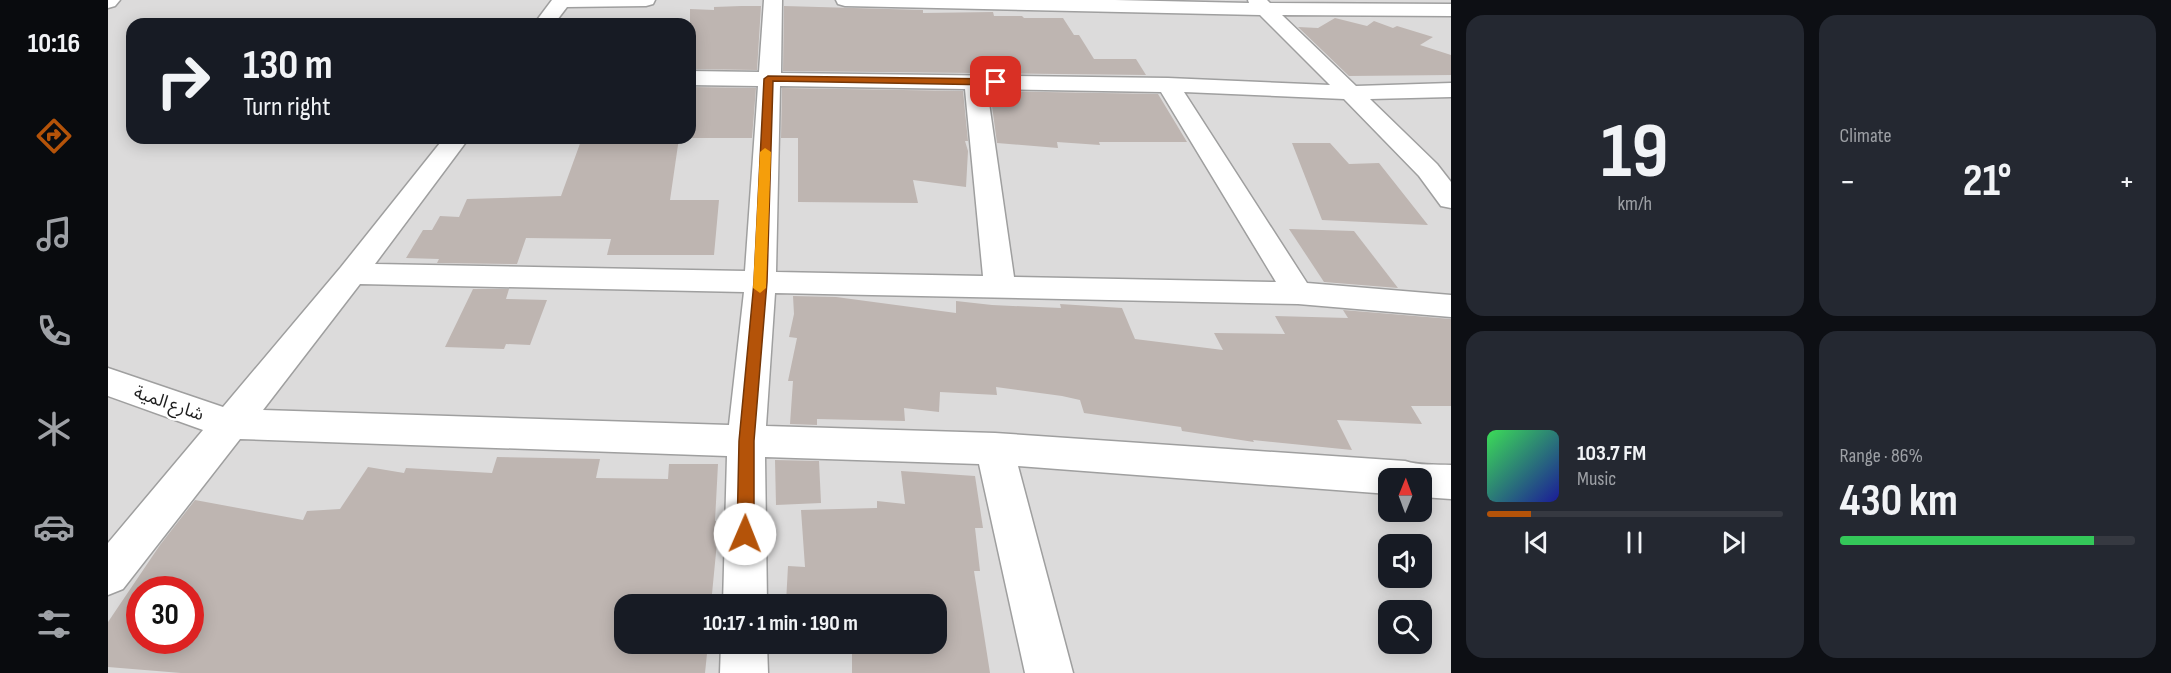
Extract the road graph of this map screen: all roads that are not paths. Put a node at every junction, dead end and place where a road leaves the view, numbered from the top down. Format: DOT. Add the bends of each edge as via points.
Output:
graph roads {
  1 [pos="646,0"];
  2 [pos="773,0"];
  3 [pos="845,0"];
  4 [pos="562,1"];
  5 [pos="1262,5"];
  6 [pos="1451,10"];
  7 [pos="549,18"];
  8 [pos="696,78"];
  9 [pos="768,79"];
  10 [pos="975,82"];
  11 [pos="1168,85"];
  12 [pos="1451,90"];
  13 [pos="1352,93"];
  14 [pos="452,144"];
  15 [pos="1451,200"];
  16 [pos="352,274"];
  17 [pos="760,282"];
  18 [pos="1000,287"];
  19 [pos="1298,293"];
  20 [pos="1451,306"];
  21 [pos="108,382"];
  22 [pos="230,424"];
  23 [pos="746,441"];
  24 [pos="996,449"];
  25 [pos="1378,476"];
  26 [pos="1432,481"];
  27 [pos="1451,482"];
  28 [pos="108,575"];
  29 [pos="745,594"];
  30 [pos="744,654"];
  31 [pos="744,673"];
  32 [pos="1048,673"];
  1 -- 4 [label="street"];
  2 -- 9 [label="street"];
  3 -- 5 [label="street"];
  4 -- 7 [label="street"];
  5 -- 6 [label="street"];
  5 -- 13 [label="street"];
  8 -- 9 [label="street"];
  9 -- 10 [label="street"];
  9 -- 17 [label="street"];
  10 -- 11 [label="street"];
  10 -- 18 [label="street"];
  11 -- 13 [label="street"];
  11 -- 19 [label="street"];
  12 -- 13 [label="street"];
  13 -- 15 [label="street" via="1428,170"];
  14 -- 16 [label="street"];
  16 -- 17 [label="street"];
  16 -- 22 [label="street"];
  17 -- 18 [label="street"];
  17 -- 23 [label="street"];
  18 -- 19 [label="street"];
  19 -- 20 [label="street"];
  21 -- 22 [label="street, شارع المية"];
  22 -- 23 [label="street, شارع المية"];
  22 -- 28 [label="street"];
  23 -- 24 [label="street, شارع المية"];
  23 -- 29 [label="street"];
  24 -- 25 [label="street, شارع المية"];
  24 -- 32 [label="street"];
  26 -- 27 [label="street"];
  30 -- 31 [label="street"];
}
